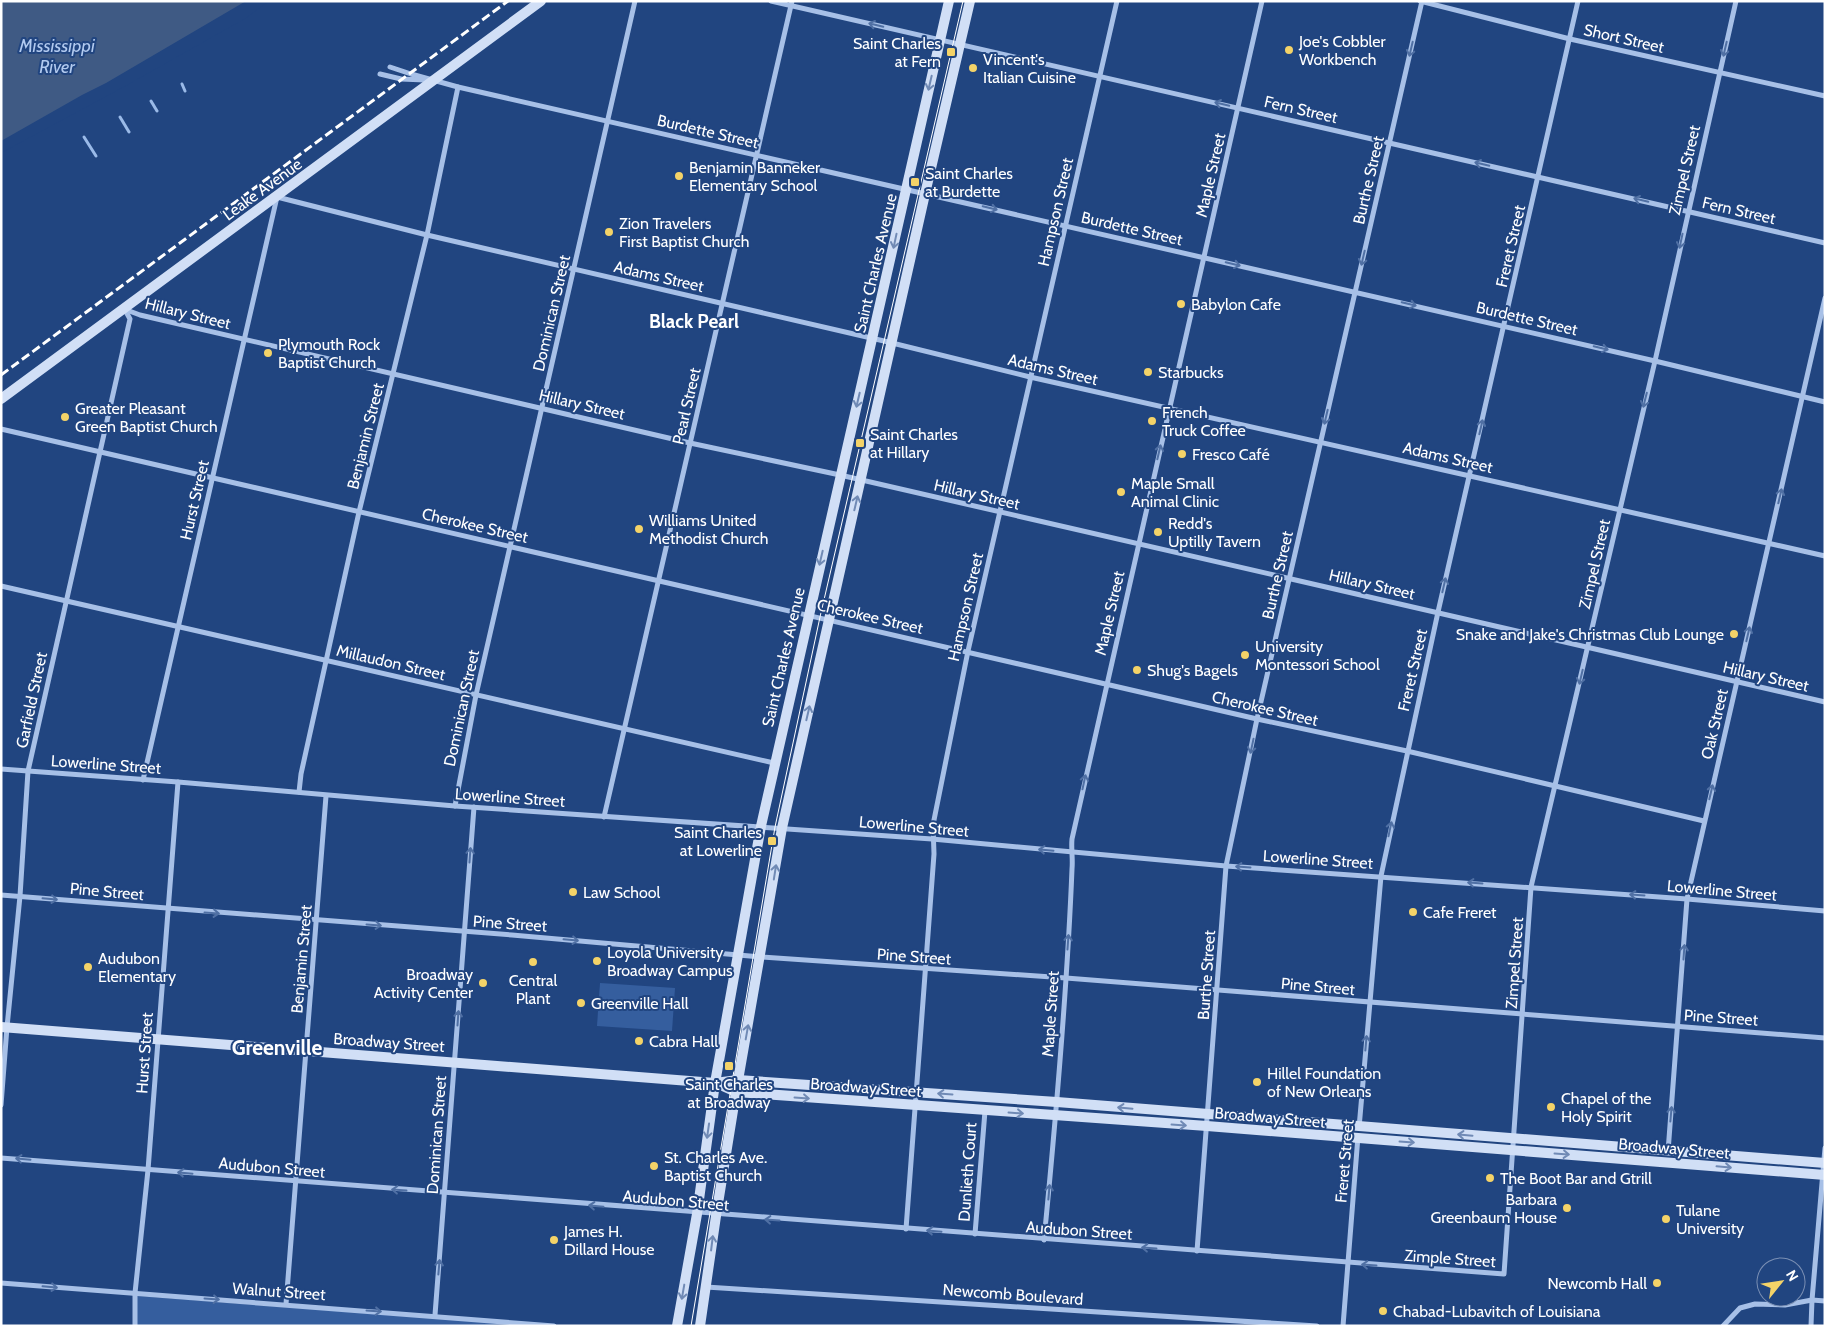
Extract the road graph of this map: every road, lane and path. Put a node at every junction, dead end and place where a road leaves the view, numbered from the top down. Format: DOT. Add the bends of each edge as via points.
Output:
graph roads {
  1 [pos="541,1"];
  2 [pos="636,1"];
  3 [pos="771,1"];
  4 [pos="949,1"];
  5 [pos="970,1"];
  6 [pos="1117,1"];
  7 [pos="1262,1"];
  8 [pos="1421,1"];
  9 [pos="1578,1"];
  10 [pos="1736,1"];
  11 [pos="791,4"];
  12 [pos="1570,39"];
  13 [pos="940,40"];
  14 [pos="960,44"];
  15 [pos="390,66"];
  16 [pos="1719,72"];
  17 [pos="380,74"];
  18 [pos="1100,76"];
  19 [pos="433,80"];
  20 [pos="458,86"];
  21 [pos="1825,96"];
  22 [pos="1238,108"];
  23 [pos="608,121"];
  24 [pos="1389,142"];
  25 [pos="756,155"];
  26 [pos="1538,177"];
  27 [pos="906,189"];
  28 [pos="925,194"];
  29 [pos="278,197"];
  30 [pos="1687,211"];
  31 [pos="1065,226"];
  32 [pos="427,235"];
  33 [pos="1825,243"];
  34 [pos="1204,257"];
  35 [pos="573,269"];
  36 [pos="1355,292"];
  37 [pos="1825,298"];
  38 [pos="722,303"];
  39 [pos="124,308"];
  40 [pos="1504,326"];
  41 [pos="873,338"];
  42 [pos="244,339"];
  43 [pos="892,342"];
  44 [pos="1655,361"];
  45 [pos="393,373"];
  46 [pos="1030,377"];
  47 [pos="1802,397"];
  48 [pos="1,399"];
  49 [pos="1825,402"];
  50 [pos="542,408"];
  51 [pos="1169,408"];
  52 [pos="1,429"];
  53 [pos="1321,441"];
  54 [pos="690,443"];
  55 [pos="100,452"];
  56 [pos="840,475"];
  57 [pos="1470,475"];
  58 [pos="212,478"];
  59 [pos="861,480"];
  60 [pos="1619,510"];
  61 [pos="359,512"];
  62 [pos="1000,512"];
  63 [pos="1138,543"];
  64 [pos="1769,543"];
  65 [pos="510,546"];
  66 [pos="1825,556"];
  67 [pos="1290,578"];
  68 [pos="659,580"];
  69 [pos="1,586"];
  70 [pos="66,601"];
  71 [pos="1438,612"];
  72 [pos="808,614"];
  73 [pos="829,619"];
  74 [pos="178,627"];
  75 [pos="1587,648"];
  76 [pos="968,652"];
  77 [pos="326,660"];
  78 [pos="1737,682"];
  79 [pos="1106,683"];
  80 [pos="476,695"];
  81 [pos="1825,702"];
  82 [pos="1257,720"];
  83 [pos="625,730"];
  84 [pos="1407,751"];
  85 [pos="774,763"];
  86 [pos="1,769"];
  87 [pos="28,771"];
  88 [pos="143,780"];
  89 [pos="178,782"];
  90 [pos="1556,786"];
  91 [pos="299,792"];
  92 [pos="326,796"];
  93 [pos="454,806"];
  94 [pos="474,807"];
  95 [pos="604,817"];
  96 [pos="1704,821"];
  97 [pos="760,826"];
  98 [pos="782,828"];
  99 [pos="932,840"];
  100 [pos="1071,853"];
  101 [pos="1226,866"];
  102 [pos="1380,876"];
  103 [pos="1531,887"];
  104 [pos="1,895"];
  105 [pos="20,896"];
  106 [pos="1688,899"];
  107 [pos="167,909"];
  108 [pos="1825,912"];
  109 [pos="316,921"];
  110 [pos="464,932"];
  111 [pos="738,955"];
  112 [pos="761,957"];
  113 [pos="926,969"];
  114 [pos="1066,978"];
  115 [pos="1217,991"];
  116 [pos="1369,1003"];
  117 [pos="1523,1015"];
  118 [pos="4,1027"];
  119 [pos="1678,1027"];
  120 [pos="158,1038"];
  121 [pos="1825,1038"];
  122 [pos="306,1051"];
  123 [pos="454,1062"];
  124 [pos="738,1080"];
  125 [pos="715,1083"];
  126 [pos="736,1092"];
  127 [pos="916,1092"];
  128 [pos="1057,1102"];
  129 [pos="1,1105"];
  130 [pos="915,1106"];
  131 [pos="985,1111"];
  132 [pos="1208,1115"];
  133 [pos="1056,1116"];
  134 [pos="1207,1126"];
  135 [pos="1359,1126"];
  136 [pos="1514,1138"];
  137 [pos="1358,1139"];
  138 [pos="1825,1148"];
  139 [pos="1668,1150"];
  140 [pos="1513,1151"];
  141 [pos="1,1158"];
  142 [pos="1667,1163"];
  143 [pos="1824,1163"];
  144 [pos="148,1170"];
  145 [pos="1824,1175"];
  146 [pos="297,1182"];
  147 [pos="444,1193"];
  148 [pos="697,1214"];
  149 [pos="716,1216"];
  150 [pos="906,1229"];
  151 [pos="975,1234"];
  152 [pos="1044,1240"];
  153 [pos="1197,1251"];
  154 [pos="1348,1263"];
  155 [pos="1,1283"];
  156 [pos="706,1287"];
  157 [pos="136,1293"];
  158 [pos="1812,1300"];
  159 [pos="1825,1301"];
  160 [pos="286,1304"];
  161 [pos="435,1315"];
  162 [pos="135,1326"];
  163 [pos="554,1326"];
  164 [pos="677,1326"];
  165 [pos="700,1326"];
  166 [pos="1317,1326"];
  167 [pos="1344,1326"];
  168 [pos="1723,1326"];
  169 [pos="1811,1326"];
  1 -- 19 [label="street, Leake Avenue"];
  2 -- 23 [label="street, Dominican Street"];
  3 -- 11 [label="street, Fern Street"];
  4 -- 13 [label="street, Saint Charles Avenue"];
  5 -- 14 [label="street, Saint Charles Avenue"];
  6 -- 18 [label="street, Hampson Street"];
  7 -- 22 [label="street, Maple Street"];
  8 -- 12 [label="street, Short Street"];
  8 -- 24 [label="street, Burthe Street, one-way"];
  9 -- 12 [label="street, Freret Street"];
  10 -- 16 [label="street, Zimpel Street, one-way"];
  13 -- 11 [label="street, Fern Street, one-way"];
  11 -- 25 [label="street, Pearl Street"];
  12 -- 16 [label="street, Short Street"];
  12 -- 26 [label="street, Freret Street"];
  13 -- 14 [label="street, Fern Street"];
  13 -- 27 [label="street, Saint Charles Avenue, one-way"];
  14 -- 18 [label="street, Fern Street"];
  14 -- 28 [label="street, Saint Charles Avenue"];
  15 -- 19 [label="street"];
  16 -- 21 [label="street, Short Street"];
  16 -- 30 [label="street, Zimpel Street"];
  17 -- 19 [label="street" via="401,79"];
  22 -- 18 [label="street, Fern Street, one-way"];
  18 -- 31 [label="street, Hampson Street"];
  19 -- 20 [label="street, Burdette Street"];
  19 -- 29 [label="street, Leake Avenue"];
  20 -- 23 [label="street, Burdette Street"];
  20 -- 32 [label="street, Benjamin Street"];
  22 -- 24 [label="street, Fern Street"];
  22 -- 34 [label="street, Maple Street"];
  23 -- 25 [label="street, Burdette Street"];
  23 -- 35 [label="street, Dominican Street"];
  26 -- 24 [label="street, Fern Street, one-way"];
  24 -- 36 [label="street, Burthe Street, one-way"];
  25 -- 27 [label="street, Burdette Street"];
  25 -- 38 [label="street, Pearl Street"];
  30 -- 26 [label="street, Fern Street, one-way"];
  26 -- 40 [label="street, Freret Street"];
  27 -- 28 [label="street, Burdette Street"];
  27 -- 41 [label="street, Saint Charles Avenue, one-way"];
  28 -- 31 [label="street, Burdette Street, one-way"];
  28 -- 43 [label="street, Saint Charles Avenue"];
  29 -- 32 [label="street, Adams Street"];
  29 -- 39 [label="street, Leake Avenue"];
  29 -- 42 [label="street, Hurst Street"];
  30 -- 33 [label="street, Fern Street"];
  30 -- 44 [label="street, Zimpel Street, one-way"];
  31 -- 34 [label="street, Burdette Street"];
  31 -- 46 [label="street, Hampson Street"];
  32 -- 35 [label="street, Adams Street"];
  32 -- 45 [label="street, Benjamin Street"];
  34 -- 36 [label="street, Burdette Street, one-way"];
  34 -- 51 [label="street, Maple Street"];
  35 -- 38 [label="street, Adams Street"];
  35 -- 50 [label="street, Dominican Street"];
  36 -- 40 [label="street, Burdette Street, one-way"];
  36 -- 53 [label="street, Burthe Street, one-way"];
  37 -- 47 [label="street, Oak Street"];
  38 -- 41 [label="street, Adams Street"];
  38 -- 54 [label="street, Pearl Street"];
  39 -- 42 [label="street, Hillary Street" via="140,315"];
  39 -- 48 [label="street, Leake Avenue"];
  39 -- 55 [label="street, Garfield Street" via="130,319"];
  40 -- 44 [label="street, Burdette Street, one-way"];
  57 -- 40 [label="street, Freret Street, one-way"];
  41 -- 43 [label="street, Adams Street"];
  41 -- 56 [label="street, Saint Charles Avenue, one-way"];
  42 -- 45 [label="street, Hillary Street"];
  42 -- 58 [label="street, Hurst Street"];
  43 -- 46 [label="street, Adams Street"];
  43 -- 59 [label="street, Saint Charles Avenue"];
  44 -- 47 [label="street, Burdette Street"];
  44 -- 60 [label="street, Zimpel Street, one-way"];
  45 -- 50 [label="street, Hillary Street"];
  45 -- 61 [label="street, Benjamin Street"];
  46 -- 51 [label="street, Adams Street"];
  46 -- 62 [label="street, Hampson Street"];
  47 -- 49 [label="street, Burdette Street"];
  64 -- 47 [label="street, Oak Street, one-way"];
  50 -- 54 [label="street, Hillary Street"];
  50 -- 65 [label="street, Dominican Street"];
  51 -- 53 [label="street, Adams Street"];
  63 -- 51 [label="street, Maple Street, one-way"];
  52 -- 55 [label="street, Cherokee Street"];
  53 -- 57 [label="street, Adams Street"];
  53 -- 67 [label="street, Burthe Street"];
  54 -- 56 [label="street, Hillary Street"];
  54 -- 68 [label="street, Pearl Street"];
  55 -- 58 [label="street, Cherokee Street"];
  55 -- 70 [label="street, Garfield Street"];
  56 -- 59 [label="street, Hillary Street"];
  56 -- 72 [label="street, Saint Charles Avenue, one-way"];
  57 -- 60 [label="street, Adams Street"];
  71 -- 57 [label="street, Freret Street, one-way"];
  58 -- 61 [label="street, Cherokee Street"];
  58 -- 74 [label="street, Hurst Street"];
  59 -- 62 [label="street, Hillary Street"];
  73 -- 59 [label="street, Saint Charles Avenue, one-way"];
  60 -- 64 [label="street, Adams Street"];
  60 -- 75 [label="street, Zimpel Street"];
  61 -- 65 [label="street, Cherokee Street"];
  61 -- 77 [label="street, Benjamin Street"];
  62 -- 63 [label="street, Hillary Street"];
  62 -- 76 [label="street, Hampson Street"];
  63 -- 67 [label="street, Hillary Street"];
  63 -- 79 [label="street, Maple Street"];
  64 -- 66 [label="street, Adams Street"];
  78 -- 64 [label="street, Oak Street, one-way"];
  65 -- 68 [label="street, Cherokee Street"];
  65 -- 80 [label="street, Dominican Street"];
  67 -- 71 [label="street, Hillary Street"];
  67 -- 82 [label="street, Burthe Street"];
  68 -- 72 [label="street, Cherokee Street"];
  68 -- 83 [label="street, Pearl Street"];
  69 -- 70 [label="street, Millaudon Street"];
  70 -- 74 [label="street, Millaudon Street"];
  70 -- 87 [label="street, Garfield Street"];
  71 -- 75 [label="street, Hillary Street"];
  71 -- 84 [label="street, Freret Street"];
  72 -- 73 [label="street, Cherokee Street"];
  72 -- 85 [label="street, Saint Charles Avenue"];
  73 -- 76 [label="street, Cherokee Street"];
  98 -- 73 [label="street, Saint Charles Avenue, one-way"];
  74 -- 77 [label="street, Millaudon Street"];
  74 -- 88 [label="street, Hurst Street"];
  75 -- 78 [label="street, Hillary Street"];
  75 -- 90 [label="street, Zimpel Street, one-way"];
  76 -- 79 [label="street, Cherokee Street"];
  76 -- 99 [label="street, Hampson Street"];
  77 -- 80 [label="street, Millaudon Street"];
  77 -- 91 [label="street, Benjamin Street"];
  78 -- 81 [label="street, Hillary Street"];
  96 -- 78 [label="street, Oak Street, one-way"];
  79 -- 82 [label="street, Cherokee Street"];
  100 -- 79 [label="street, Maple Street, one-way"];
  80 -- 83 [label="street, Millaudon Street"];
  80 -- 93 [label="street, Dominican Street"];
  82 -- 84 [label="street, Cherokee Street"];
  82 -- 101 [label="street, Burthe Street, one-way"];
  83 -- 85 [label="street, Millaudon Street"];
  83 -- 95 [label="street, Pearl Street"];
  84 -- 90 [label="street, Cherokee Street"];
  102 -- 84 [label="street, Freret Street, one-way"];
  85 -- 97 [label="street, Saint Charles Avenue"];
  86 -- 87 [label="street, Lowerline Street"];
  87 -- 88 [label="street, Lowerline Street"];
  87 -- 105 [label="street, Garfield Street"];
  88 -- 89 [label="street, Lowerline Street"];
  89 -- 91 [label="street, Lowerline Street"];
  89 -- 107 [label="street, Hurst Street"];
  90 -- 96 [label="street, Cherokee Street"];
  90 -- 103 [label="street, Zimpel Street"];
  91 -- 92 [label="street, Lowerline Street"];
  92 -- 93 [label="street, Lowerline Street"];
  92 -- 109 [label="street, Benjamin Street"];
  93 -- 94 [label="street, Lowerline Street"];
  94 -- 95 [label="street, Lowerline Street"];
  110 -- 94 [label="street, Dominican Street, one-way"];
  95 -- 97 [label="street, Lowerline Street"];
  96 -- 106 [label="street, Oak Street"];
  97 -- 98 [label="street, Lowerline Street"];
  97 -- 111 [label="street, Saint Charles Avenue"];
  98 -- 99 [label="street, Lowerline Street"];
  112 -- 98 [label="street, Saint Charles Avenue, one-way"];
  100 -- 99 [label="street, Lowerline Street, one-way"];
  99 -- 113 [label="street, Hampson Street" via="934,854"];
  100 -- 101 [label="street, Lowerline Street"];
  114 -- 100 [label="street, Maple Street, one-way" via="1073,866"];
  102 -- 101 [label="street, Lowerline Street, one-way"];
  101 -- 115 [label="street, Burthe Street"];
  103 -- 102 [label="street, Lowerline Street, one-way"];
  102 -- 116 [label="street, Freret Street"];
  106 -- 103 [label="street, Lowerline Street, one-way"];
  103 -- 117 [label="street, Zimpel Street"];
  104 -- 105 [label="street, Pine Street"];
  105 -- 107 [label="street, Pine Street, one-way"];
  105 -- 118 [label="street, Garfield Street"];
  106 -- 108 [label="street, Lowerline Street"];
  119 -- 106 [label="street, Oak Street, one-way"];
  107 -- 109 [label="street, Pine Street, one-way"];
  107 -- 120 [label="street, Hurst Street"];
  109 -- 110 [label="street, Pine Street, one-way"];
  109 -- 122 [label="street, Benjamin Street"];
  110 -- 111 [label="street, Pine Street, one-way"];
  123 -- 110 [label="street, Dominican Street, one-way"];
  111 -- 112 [label="street, Pine Street"];
  111 -- 125 [label="street, Saint Charles Avenue"];
  112 -- 113 [label="street, Pine Street"];
  124 -- 112 [label="street, Saint Charles Avenue, one-way"];
  113 -- 114 [label="street, Pine Street"];
  113 -- 127 [label="street, Hampson Street"];
  114 -- 115 [label="street, Pine Street"];
  114 -- 128 [label="street, Maple Street"];
  115 -- 116 [label="street, Pine Street"];
  115 -- 132 [label="street, Burthe Street"];
  116 -- 117 [label="street, Pine Street"];
  135 -- 116 [label="street, Freret Street, one-way"];
  117 -- 119 [label="street, Pine Street"];
  117 -- 136 [label="street, Zimpel Street"];
  118 -- 120 [label="street, Broadway Street"];
  118 -- 129 [label="street, Garfield Street"];
  119 -- 121 [label="street, Pine Street"];
  139 -- 119 [label="street, Oak Street, one-way"];
  120 -- 122 [label="street, Broadway Street"];
  120 -- 144 [label="street, Hurst Street"];
  122 -- 123 [label="street, Broadway Street"];
  122 -- 146 [label="street, Benjamin Street"];
  123 -- 125 [label="street, Broadway Street"];
  123 -- 147 [label="street, Dominican Street"];
  124 -- 125 [label="street, Broadway Street"];
  124 -- 126 [label="street, Saint Charles Avenue"];
  124 -- 127 [label="street, Broadway Street"];
  125 -- 126 [label="street, Broadway Street"];
  125 -- 148 [label="street, Saint Charles Avenue, one-way"];
  126 -- 130 [label="street, Broadway Street, one-way"];
  126 -- 149 [label="street, Saint Charles Avenue"];
  128 -- 127 [label="street, Broadway Street, one-way"];
  127 -- 130 [label="street, Hampson Street"];
  132 -- 128 [label="street, Broadway Street, one-way"];
  128 -- 133 [label="street, Maple Street"];
  130 -- 131 [label="street, Broadway Street"];
  130 -- 150 [label="street, Hampson Street"];
  131 -- 133 [label="street, Broadway Street, one-way"];
  131 -- 151 [label="street, Dunlieth Court"];
  132 -- 134 [label="street, Burthe Street"];
  132 -- 135 [label="street, Broadway Street"];
  133 -- 134 [label="street, Broadway Street, one-way"];
  152 -- 133 [label="street, Maple Street, one-way"];
  134 -- 137 [label="street, Broadway Street"];
  134 -- 153 [label="street, Burthe Street"];
  136 -- 135 [label="street, Broadway Street, one-way"];
  135 -- 137 [label="street, Freret Street"];
  136 -- 139 [label="street, Broadway Street"];
  136 -- 140 [label="street, Zimple Street"];
  137 -- 140 [label="street, Broadway Street, one-way"];
  137 -- 154 [label="street, Freret Street"];
  138 -- 143 [label="street"];
  139 -- 142 [label="street, Oak Street"];
  139 -- 143 [label="street, Broadway Street"];
  140 -- 142 [label="street, Broadway Street, one-way"];
  140 -- 154 [label="street, Zimple Street, one-way" via="1504,1274"];
  144 -- 141 [label="street, Audubon Street, one-way"];
  142 -- 145 [label="street, Broadway Street, one-way"];
  143 -- 145 [label="street"];
  146 -- 144 [label="street, Audubon Street, one-way"];
  144 -- 157 [label="street, Hurst Street"];
  145 -- 158 [label="street"];
  147 -- 146 [label="street, Audubon Street, one-way"];
  146 -- 160 [label="street, Benjamin Street"];
  148 -- 147 [label="street, Audubon Street, one-way"];
  161 -- 147 [label="street, Dominican Street, one-way"];
  148 -- 149 [label="street, Audubon Street"];
  148 -- 164 [label="street, Saint Charles Avenue, one-way"];
  150 -- 149 [label="street, Audubon Street, one-way"];
  156 -- 149 [label="street, Saint Charles Avenue, one-way"];
  151 -- 150 [label="street, Audubon Street, one-way"];
  151 -- 152 [label="street, Audubon Street"];
  153 -- 152 [label="street, Audubon Street, one-way"];
  153 -- 154 [label="street, Audubon Street"];
  154 -- 167 [label="street, Freret Street"];
  155 -- 157 [label="street, Walnut Street, one-way"];
  156 -- 165 [label="street, Saint Charles Avenue"];
  156 -- 166 [label="street, Newcomb Boulevard"];
  157 -- 160 [label="street, Walnut Street, one-way"];
  157 -- 162 [label="street, Hurst Street"];
  158 -- 159 [label="street"];
  158 -- 168 [label="street" via="1740,1308"];
  158 -- 169 [label="street"];
  160 -- 161 [label="street, Walnut Street, one-way"];
  161 -- 163 [label="street, Walnut Street"];
}
